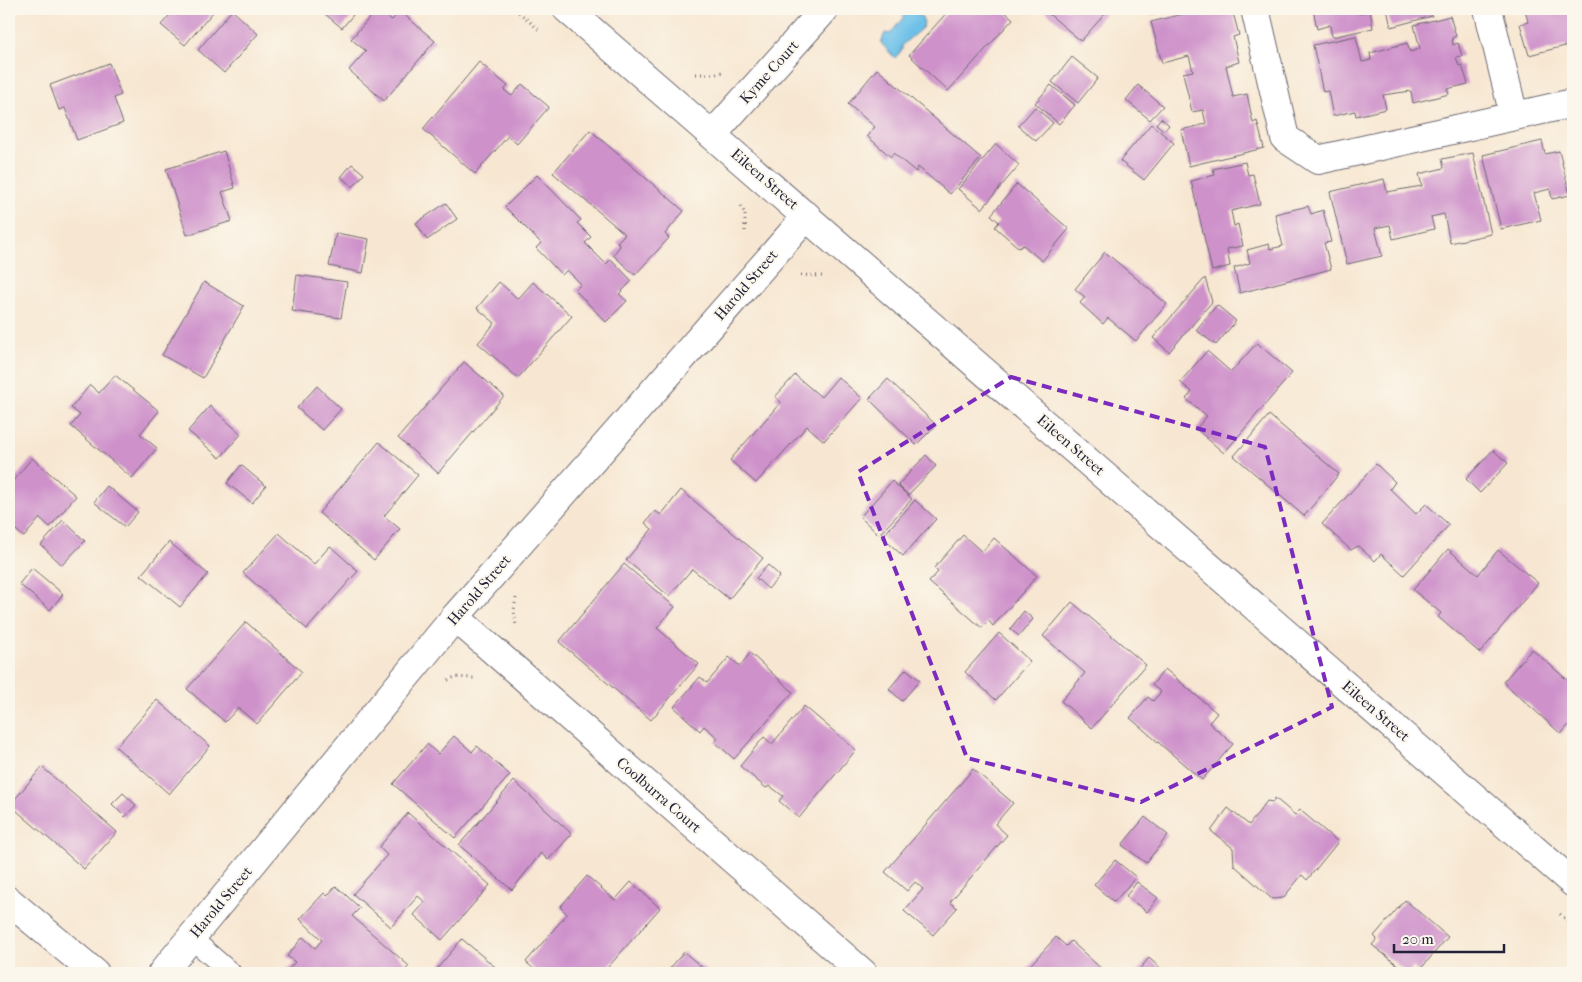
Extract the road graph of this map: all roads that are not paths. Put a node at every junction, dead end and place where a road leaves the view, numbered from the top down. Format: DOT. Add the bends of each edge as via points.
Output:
graph roads {
  1 [pos="567,9"];
  2 [pos="825,9"];
  3 [pos="1255,9"];
  4 [pos="1488,9"];
  5 [pos="1573,103"];
  6 [pos="1514,116"];
  7 [pos="713,134"];
  8 [pos="807,216"];
  9 [pos="455,617"];
  10 [pos="1573,883"];
  11 [pos="9,901"];
  12 [pos="191,938"];
  13 [pos="94,973"];
  14 [pos="162,973"];
  15 [pos="232,973"];
  16 [pos="863,973"];
  1 -- 7 [label="street, Eileen Street"];
  2 -- 7 [label="street, Kyme Court"];
  3 -- 6 [label="street" via="1285,138 1318,160"];
  4 -- 6 [label="street"];
  5 -- 6 [label="street"];
  7 -- 8 [label="street, Eileen Street"];
  8 -- 9 [label="street, Harold Street"];
  8 -- 10 [label="street, Eileen Street"];
  9 -- 12 [label="street, Harold Street"];
  9 -- 16 [label="street, Coolburra Court"];
  11 -- 13 [label="street"];
  12 -- 14 [label="street, Harold Street"];
  12 -- 15 [label="lane"];
}
